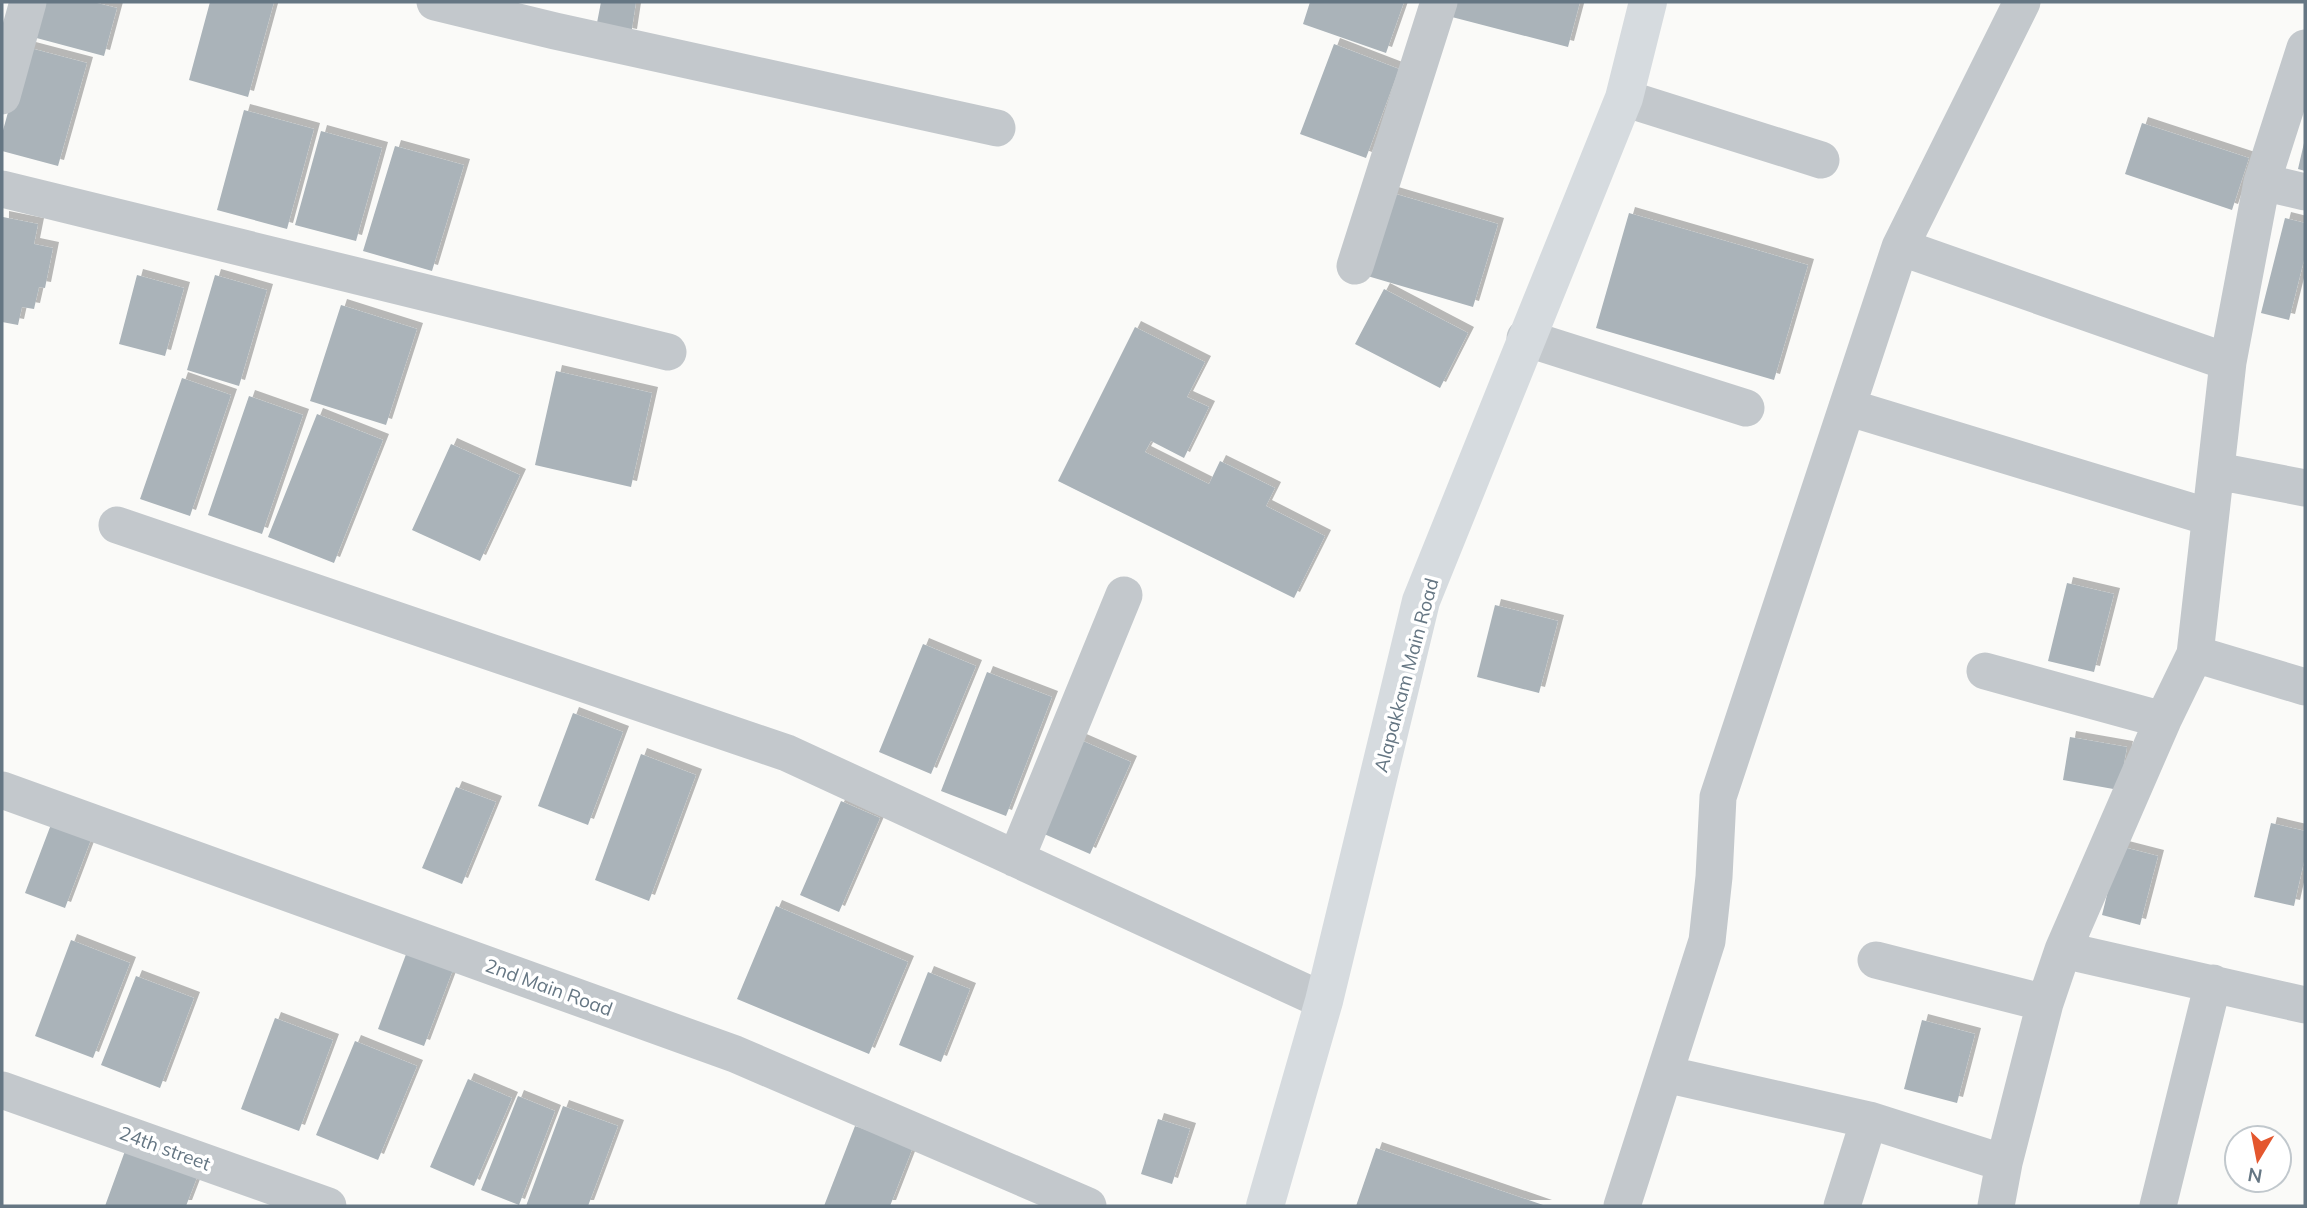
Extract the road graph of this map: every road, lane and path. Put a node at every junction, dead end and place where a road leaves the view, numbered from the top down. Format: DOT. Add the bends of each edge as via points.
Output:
graph roads {
  1 [pos="28,2"];
  2 [pos="435,2"];
  3 [pos="1439,2"];
  4 [pos="1648,2"];
  5 [pos="2021,2"];
  6 [pos="2305,48"];
  7 [pos="2,96"];
  8 [pos="1625,98"];
  9 [pos="997,128"];
  10 [pos="1821,160"];
  11 [pos="2263,183"];
  12 [pos="2,189"];
  13 [pos="2305,192"];
  14 [pos="1900,247"];
  15 [pos="1355,266"];
  16 [pos="1525,338"];
  17 [pos="668,352"];
  18 [pos="2228,362"];
  19 [pos="1847,407"];
  20 [pos="1746,408"];
  21 [pos="2217,471"];
  22 [pos="2305,488"];
  23 [pos="2209,517"];
  24 [pos="117,525"];
  25 [pos="1124,595"];
  26 [pos="2195,654"];
  27 [pos="1985,671"];
  28 [pos="2305,687"];
  29 [pos="2163,720"];
  30 [pos="2,790"];
  31 [pos="1016,859"];
  32 [pos="2063,950"];
  33 [pos="1876,960"];
  34 [pos="2213,983"];
  35 [pos="1324,1001"];
  36 [pos="2045,1003"];
  37 [pos="2305,1005"];
  38 [pos="1665,1074"];
  39 [pos="2,1090"];
  40 [pos="1869,1120"];
  41 [pos="2004,1163"];
  42 [pos="328,1206"];
  43 [pos="1088,1206"];
  44 [pos="1265,1206"];
  45 [pos="1622,1206"];
  46 [pos="1842,1206"];
  47 [pos="1996,1206"];
  48 [pos="2158,1206"];
  1 -- 7 [label="street"];
  2 -- 9 [label="street"];
  3 -- 15 [label="street"];
  4 -- 8 [label="main road, Alapakkam Main Road"];
  5 -- 14 [label="street"];
  6 -- 11 [label="street"];
  8 -- 10 [label="street"];
  8 -- 16 [label="main road, Alapakkam Main Road"];
  11 -- 13 [label="street"];
  11 -- 18 [label="street"];
  12 -- 17 [label="street"];
  14 -- 18 [label="street"];
  14 -- 19 [label="street"];
  16 -- 20 [label="street"];
  16 -- 35 [label="main road, Alapakkam Main Road" via="1421,601"];
  18 -- 21 [label="street"];
  19 -- 23 [label="street"];
  19 -- 38 [label="street" via="1718,797 1707,941"];
  21 -- 22 [label="street"];
  21 -- 23 [label="street"];
  23 -- 26 [label="street"];
  24 -- 31 [label="street" via="788,753"];
  25 -- 31 [label="street"];
  26 -- 28 [label="street"];
  26 -- 29 [label="street"];
  27 -- 29 [label="street"];
  29 -- 32 [label="street"];
  30 -- 43 [label="street, 2nd Main Road" via="735,1054"];
  31 -- 35 [label="street"];
  32 -- 34 [label="street"];
  32 -- 36 [label="street"];
  33 -- 36 [label="street"];
  34 -- 37 [label="street"];
  34 -- 48 [label="street"];
  35 -- 44 [label="main road, Alapakkam Main Road"];
  36 -- 41 [label="street"];
  38 -- 40 [label="street"];
  38 -- 45 [label="street"];
  39 -- 42 [label="street, 24th street"];
  40 -- 41 [label="street"];
  40 -- 46 [label="street"];
  41 -- 47 [label="street"];
}
